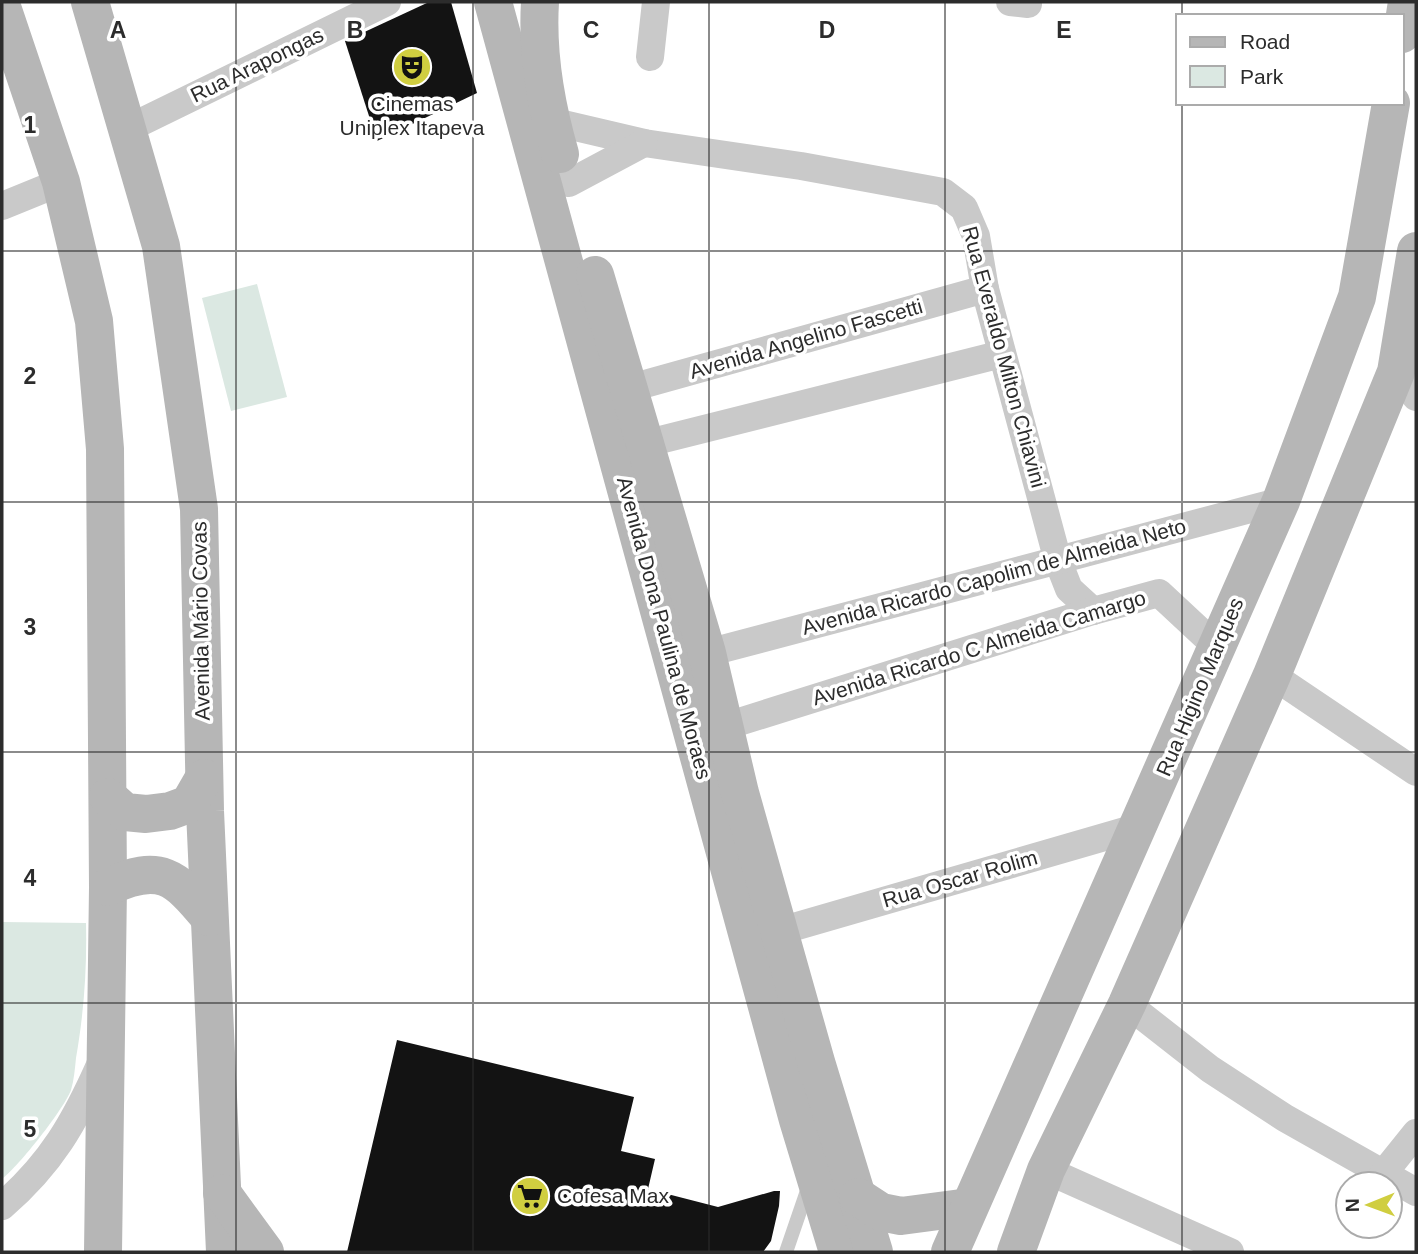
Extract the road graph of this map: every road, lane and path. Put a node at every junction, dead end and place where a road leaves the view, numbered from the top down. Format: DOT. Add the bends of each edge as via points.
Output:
graph roads {
  1 [pos="90,2"];
  2 [pos="387,2"];
  3 [pos="493,2"];
  4 [pos="540,2"];
  5 [pos="656,2"];
  6 [pos="1407,2"];
  7 [pos="2,7"];
  8 [pos="1404,21"];
  9 [pos="650,57"];
  10 [pos="1391,105"];
  11 [pos="550,121"];
  12 [pos="127,129"];
  13 [pos="644,143"];
  14 [pos="61,182"];
  15 [pos="569,183"];
  16 [pos="2,206"];
  17 [pos="1416,251"];
  18 [pos="985,289"];
  19 [pos="1339,346"];
  20 [pos="1002,354"];
  21 [pos="1406,385"];
  22 [pos="627,389"];
  23 [pos="644,444"];
  24 [pos="1281,501"];
  25 [pos="1058,561"];
  26 [pos="1093,611"];
  27 [pos="1217,647"];
  28 [pos="707,653"];
  29 [pos="1272,675"];
  30 [pos="723,727"];
  31 [pos="1416,772"];
  32 [pos="204,778"];
  33 [pos="108,797"];
  34 [pos="1139,827"];
  35 [pos="108,887"];
  36 [pos="209,917"];
  37 [pos="780,931"];
  38 [pos="1127,1004"];
  39 [pos="104,1055"];
  40 [pos="1416,1133"];
  41 [pos="813,1170"];
  42 [pos="1046,1170"];
  43 [pos="1377,1170"];
  44 [pos="1387,1170"];
  45 [pos="222,1193"];
  46 [pos="858,1198"];
  47 [pos="2,1206"];
  48 [pos="969,1207"];
  49 [pos="103,1252"];
  50 [pos="225,1252"];
  51 [pos="265,1252"];
  52 [pos="786,1252"];
  53 [pos="838,1252"];
  54 [pos="874,1252"];
  55 [pos="950,1252"];
  56 [pos="1016,1252"];
  57 [pos="1230,1252"];
  1 -- 12 [label="main road, Avenida Mário Covas"];
  2 -- 12 [label="street, Rua Arapongas"];
  3 -- 41 [label="main road, Avenida Dona Paulina de Moraes"];
  4 -- 11 [label="main road, Avenida Dona Paulina de Moraes"];
  5 -- 9 [label="street"];
  6 -- 8 [label="main road"];
  7 -- 14 [label="main road"];
  10 -- 19 [label="main road, Rua Higino Marques" via="1357,297"];
  11 -- 13 [label="street, Rua Everaldo Milton Chiavini"];
  11 -- 15 [label="main road, Avenida Dona Paulina de Moraes"];
  12 -- 32 [label="main road, Avenida Mário Covas" via="161,246 199,509"];
  13 -- 15 [label="street"];
  13 -- 18 [label="street, Rua Everaldo Milton Chiavini" via="943,192 964,208 976,236"];
  14 -- 16 [label="street"];
  14 -- 33 [label="main road" via="94,321 105,449"];
  15 -- 22 [label="main road, Avenida Dona Paulina de Moraes"];
  17 -- 21 [label="main road"];
  18 -- 20 [label="street, Rua Everaldo Milton Chiavini"];
  18 -- 22 [label="street, Avenida Angelino Fascetti"];
  19 -- 21 [label="main road" via="1360,334 1387,341"];
  19 -- 24 [label="main road, Rua Higino Marques"];
  20 -- 23 [label="street"];
  20 -- 25 [label="street, Rua Everaldo Milton Chiavini"];
  21 -- 29 [label="main road"];
  22 -- 23 [label="main road, Avenida Dona Paulina de Moraes"];
  23 -- 28 [label="main road, Avenida Dona Paulina de Moraes"];
  24 -- 25 [label="street, Avenida Ricardo Capolim de Almeida Neto"];
  24 -- 27 [label="main road, Rua Higino Marques"];
  25 -- 26 [label="street, Rua Everaldo Milton Chiavini" via="1069,589"];
  25 -- 28 [label="street, Avenida Ricardo Capolim de Almeida Neto"];
  26 -- 27 [label="street, Avenida Ricardo C Almeida Camargo" via="1158,593"];
  26 -- 30 [label="street, Avenida Ricardo C Almeida Camargo"];
  27 -- 34 [label="main road, Rua Higino Marques"];
  28 -- 30 [label="main road, Avenida Dona Paulina de Moraes"];
  29 -- 31 [label="street"];
  29 -- 38 [label="main road"];
  30 -- 37 [label="main road, Avenida Dona Paulina de Moraes"];
  32 -- 33 [label="main road" via="189,804 170,811 125,812"];
  32 -- 36 [label="main road, Avenida Mário Covas"];
  33 -- 35 [label="main road"];
  34 -- 37 [label="street, Rua Oscar Rolim"];
  34 -- 48 [label="main road, Rua Higino Marques"];
  35 -- 36 [label="main road" via="133,877 159,875 188,891"];
  35 -- 39 [label="main road"];
  36 -- 45 [label="main road, Avenida Mário Covas"];
  37 -- 46 [label="main road, Avenida Dona Paulina de Moraes"];
  38 -- 42 [label="main road"];
  38 -- 43 [label="street" via="1221,1076"];
  39 -- 47 [label="street" via="56,1149 30,1182"];
  39 -- 49 [label="main road"];
  40 -- 44 [label="street"];
  41 -- 52 [label="lane"];
  41 -- 53 [label="main road, Avenida Dona Paulina de Moraes"];
  42 -- 56 [label="main road"];
  42 -- 57 [label="street"];
  45 -- 50 [label="main road, Avenida Mário Covas"];
  45 -- 51 [label="main road"];
  46 -- 48 [label="main road" via="881,1212 901,1216"];
  46 -- 54 [label="main road, Avenida Dona Paulina de Moraes"];
  48 -- 55 [label="main road, Rua Higino Marques"];
}
